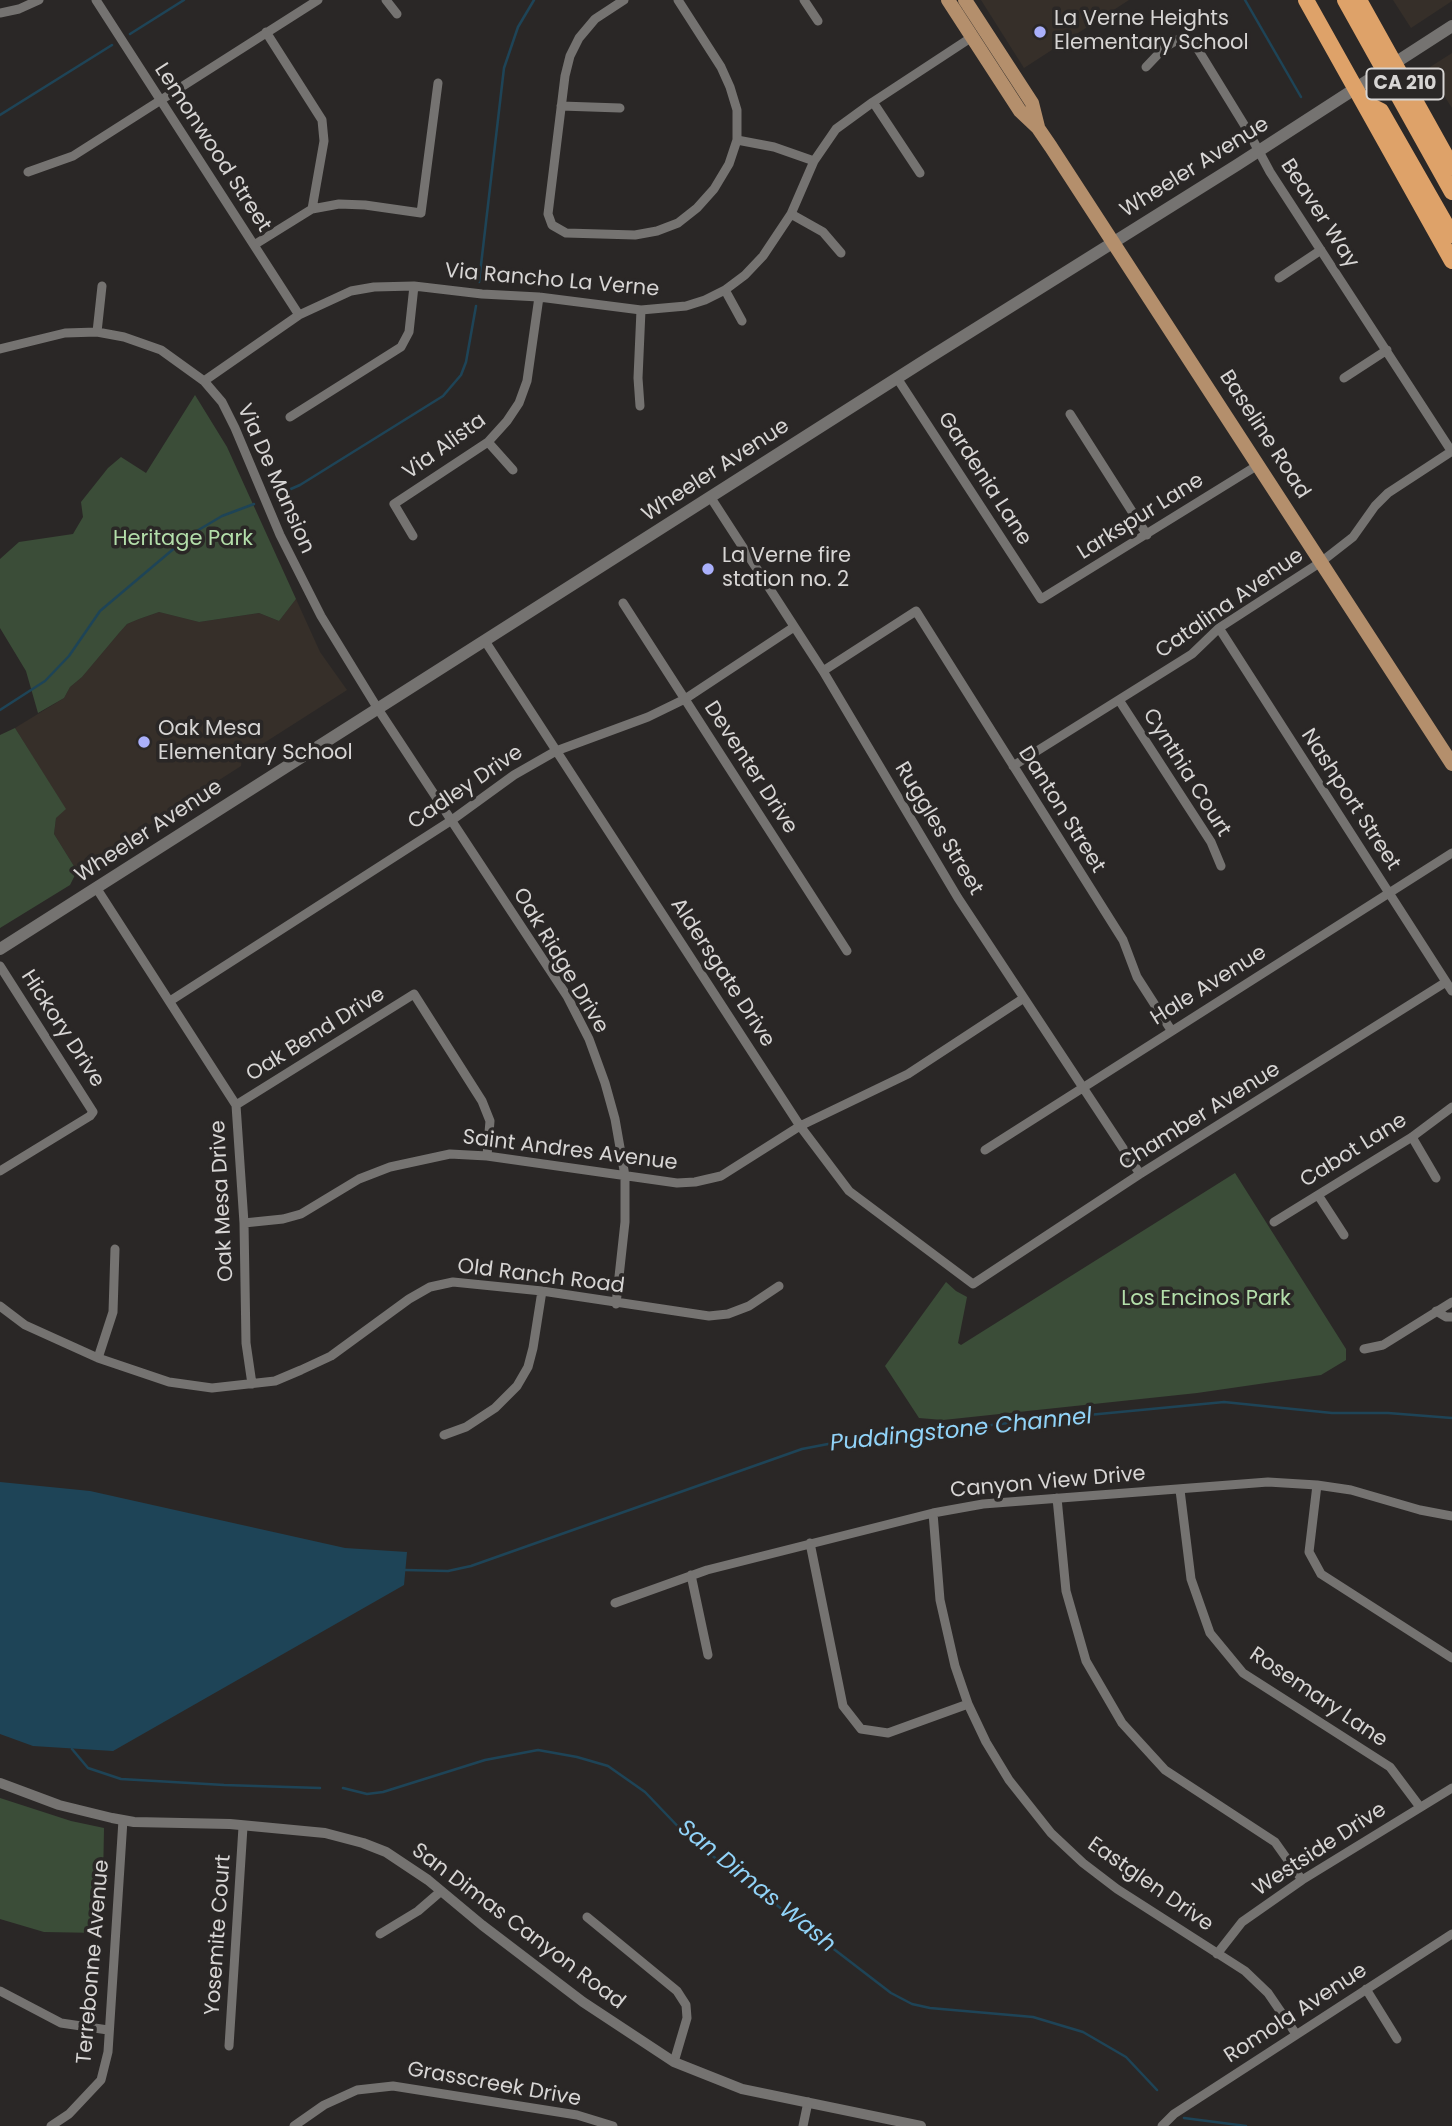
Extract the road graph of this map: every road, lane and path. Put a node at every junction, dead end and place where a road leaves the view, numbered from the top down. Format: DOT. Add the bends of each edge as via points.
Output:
graph roads {
  1 [pos="38,0"];
  2 [pos="96,0"];
  3 [pos="318,0"];
  4 [pos="386,0"];
  5 [pos="624,0"];
  6 [pos="678,0"];
  7 [pos="804,0"];
  8 [pos="948,0"];
  9 [pos="965,0"];
  10 [pos="1306,0"];
  11 [pos="1345,0"];
  12 [pos="1359,0"];
  13 [pos="0,13"];
  14 [pos="397,13"];
  15 [pos="818,21"];
  16 [pos="1452,26"];
  17 [pos="267,32"];
  18 [pos="972,37"];
  19 [pos="1146,67"];
  20 [pos="438,83"];
  21 [pos="161,100"];
  22 [pos="873,102"];
  23 [pos="1364,103"];
  24 [pos="561,106"];
  25 [pos="620,108"];
  26 [pos="1038,128"];
  27 [pos="737,140"];
  28 [pos="1258,152"];
  29 [pos="814,161"];
  30 [pos="1452,167"];
  31 [pos="28,172"];
  32 [pos="920,173"];
  33 [pos="1452,192"];
  34 [pos="312,209"];
  35 [pos="791,214"];
  36 [pos="1452,235"];
  37 [pos="1113,242"];
  38 [pos="254,245"];
  39 [pos="1321,250"];
  40 [pos="841,253"];
  41 [pos="1452,261"];
  42 [pos="1279,278"];
  43 [pos="103,286"];
  44 [pos="414,286"];
  45 [pos="725,290"];
  46 [pos="539,297"];
  47 [pos="641,310"];
  48 [pos="299,315"];
  49 [pos="742,321"];
  50 [pos="97,332"];
  51 [pos="0,349"];
  52 [pos="1387,351"];
  53 [pos="897,378"];
  54 [pos="1344,378"];
  55 [pos="204,381"];
  56 [pos="640,406"];
  57 [pos="1070,414"];
  58 [pos="290,416"];
  59 [pos="488,442"];
  60 [pos="1452,452"];
  61 [pos="1258,465"];
  62 [pos="513,470"];
  63 [pos="711,498"];
  64 [pos="1147,535"];
  65 [pos="412,536"];
  66 [pos="1321,562"];
  67 [pos="1041,600"];
  68 [pos="623,603"];
  69 [pos="794,628"];
  70 [pos="1219,628"];
  71 [pos="485,641"];
  72 [pos="823,671"];
  73 [pos="685,699"];
  74 [pos="1119,700"];
  75 [pos="379,709"];
  76 [pos="556,751"];
  77 [pos="1452,764"];
  78 [pos="1013,766"];
  79 [pos="452,820"];
  80 [pos="1452,853"];
  81 [pos="1220,866"];
  82 [pos="97,888"];
  83 [pos="1389,894"];
  84 [pos="0,949"];
  85 [pos="847,951"];
  86 [pos="0,966"];
  87 [pos="1449,986"];
  88 [pos="1024,998"];
  89 [pos="170,1000"];
  90 [pos="1171,1030"];
  91 [pos="1083,1087"];
  92 [pos="236,1105"];
  93 [pos="1452,1107"];
  94 [pos="800,1126"];
  95 [pos="1412,1137"];
  96 [pos="985,1150"];
  97 [pos="487,1156"];
  98 [pos="0,1171"];
  99 [pos="1140,1174"];
  100 [pos="625,1176"];
  101 [pos="1437,1178"];
  102 [pos="1318,1195"];
  103 [pos="1274,1222"];
  104 [pos="244,1223"];
  105 [pos="1344,1235"];
  106 [pos="115,1249"];
  107 [pos="973,1284"];
  108 [pos="779,1286"];
  109 [pos="542,1291"];
  110 [pos="1452,1302"];
  111 [pos="617,1304"];
  112 [pos="0,1306"];
  113 [pos="1436,1311"];
  114 [pos="1452,1317"];
  115 [pos="1364,1349"];
  116 [pos="98,1358"];
  117 [pos="252,1384"];
  118 [pos="444,1435"];
  119 [pos="1317,1485"];
  120 [pos="1180,1490"];
  121 [pos="1057,1498"];
  122 [pos="933,1513"];
  123 [pos="1452,1516"];
  124 [pos="810,1543"];
  125 [pos="691,1574"];
  126 [pos="615,1603"];
  127 [pos="708,1655"];
  128 [pos="1452,1658"];
  129 [pos="968,1704"];
  130 [pos="0,1783"];
  131 [pos="1452,1788"];
  132 [pos="1420,1807"];
  133 [pos="123,1820"];
  134 [pos="243,1827"];
  135 [pos="1302,1880"];
  136 [pos="440,1892"];
  137 [pos="587,1917"];
  138 [pos="380,1934"];
  139 [pos="1452,1934"];
  140 [pos="1217,1954"];
  141 [pos="1366,1989"];
  142 [pos="0,1990"];
  143 [pos="108,2030"];
  144 [pos="1296,2034"];
  145 [pos="1397,2039"];
  146 [pos="229,2046"];
  147 [pos="674,2062"];
  148 [pos="808,2102"];
  149 [pos="51,2126"];
  150 [pos="294,2126"];
  151 [pos="613,2126"];
  152 [pos="803,2126"];
  153 [pos="921,2126"];
  154 [pos="1163,2126"];
  1 -- 13 [label="street"];
  2 -- 21 [label="street, Lemonwood Street"];
  3 -- 17 [label="street"];
  4 -- 14 [label="street"];
  5 -- 24 [label="street" via="595,19 579,38 570,56"];
  6 -- 27 [label="street" via="730,87 737,110"];
  7 -- 15 [label="street"];
  8 -- 18 [label="main road, Baseline Road"];
  9 -- 26 [label="main road, Baseline Road" via="1032,103"];
  10 -- 23 [label="highway, CA 210"];
  11 -- 33 [label="highway"];
  12 -- 30 [label="highway, CA 210"];
  16 -- 28 [label="main road, Wheeler Avenue"];
  17 -- 21 [label="street"];
  17 -- 34 [label="street" via="322,120 324,141"];
  18 -- 22 [label="street, Via Rancho La Verne"];
  18 -- 26 [label="main road, Baseline Road" via="1020,111"];
  19 -- 28 [label="street, Beaver Way" via="1177,40 1187,38 1194,43"];
  20 -- 34 [label="street" via="421,213 339,204"];
  21 -- 31 [label="street" via="73,156"];
  21 -- 38 [label="street, Lemonwood Street"];
  22 -- 29 [label="street, Via Rancho La Verne" via="836,129"];
  22 -- 32 [label="street"];
  23 -- 36 [label="highway" via="1381,111"];
  23 -- 41 [label="highway, CA 210"];
  24 -- 25 [label="street"];
  24 -- 27 [label="street" via="548,214 552,225 566,233 635,235 678,223 715,189"];
  26 -- 37 [label="main road, Baseline Road"];
  27 -- 29 [label="street"];
  28 -- 37 [label="main road, Wheeler Avenue"];
  28 -- 39 [label="street, Beaver Way"];
  29 -- 35 [label="street, Via Rancho La Verne"];
  34 -- 38 [label="street"];
  35 -- 40 [label="street" via="823,232"];
  35 -- 45 [label="street, Via Rancho La Verne" via="763,256"];
  37 -- 53 [label="main road, Wheeler Avenue"];
  37 -- 61 [label="main road, Baseline Road"];
  38 -- 48 [label="street, Lemonwood Street"];
  39 -- 42 [label="street"];
  39 -- 52 [label="street, Beaver Way"];
  43 -- 50 [label="street"];
  44 -- 46 [label="street, Via Rancho La Verne"];
  44 -- 48 [label="street, Via Rancho La Verne" via="351,291"];
  44 -- 58 [label="street" via="409,332 401,347"];
  45 -- 47 [label="street, Via Rancho La Verne" via="686,306"];
  45 -- 49 [label="street"];
  46 -- 47 [label="street, Via Rancho La Verne"];
  46 -- 59 [label="street, Via Alista" via="527,381 519,403"];
  47 -- 56 [label="street"];
  48 -- 55 [label="street, Via Rancho La Verne"];
  50 -- 51 [label="street, Via De Mansion" via="65,333"];
  50 -- 55 [label="street, Via De Mansion" via="161,350"];
  52 -- 54 [label="street"];
  52 -- 60 [label="street, Beaver Way"];
  53 -- 63 [label="main road, Wheeler Avenue"];
  53 -- 67 [label="street, Gardenia Lane"];
  55 -- 75 [label="street, Via De Mansion" via="235,428 305,589"];
  57 -- 64 [label="street"];
  59 -- 62 [label="street"];
  59 -- 65 [label="street, Via Alista" via="394,504"];
  60 -- 66 [label="street, Catalina Avenue" via="1388,493 1353,537"];
  61 -- 64 [label="street, Larkspur Lane"];
  61 -- 66 [label="main road, Baseline Road"];
  63 -- 69 [label="street, Ruggles Street"];
  63 -- 71 [label="main road, Wheeler Avenue"];
  64 -- 67 [label="street, Larkspur Lane"];
  66 -- 70 [label="street, Catalina Avenue"];
  66 -- 77 [label="main road, Baseline Road"];
  68 -- 73 [label="street, Deventer Drive"];
  69 -- 72 [label="street, Ruggles Street"];
  69 -- 73 [label="street, Cadley Drive"];
  70 -- 74 [label="street, Catalina Avenue" via="1192,654"];
  70 -- 83 [label="street, Nashport Street"];
  71 -- 75 [label="main road, Wheeler Avenue"];
  71 -- 76 [label="street, Aldersgate Drive"];
  72 -- 78 [label="street, Danton Street" via="916,611"];
  72 -- 88 [label="street, Ruggles Street" via="958,898"];
  73 -- 76 [label="street, Cadley Drive"];
  73 -- 85 [label="street, Deventer Drive"];
  74 -- 78 [label="street, Catalina Avenue"];
  74 -- 81 [label="street, Cynthia Court" via="1211,842"];
  75 -- 79 [label="street, Oak Ridge Drive"];
  75 -- 82 [label="main road, Wheeler Avenue"];
  76 -- 79 [label="street, Cadley Drive"];
  76 -- 94 [label="street, Aldersgate Drive"];
  78 -- 90 [label="street, Danton Street" via="1124,940 1137,977"];
  79 -- 89 [label="street, Cadley Drive"];
  79 -- 100 [label="street, Oak Ridge Drive" via="567,996 589,1039 606,1083"];
  80 -- 83 [label="street, Hale Avenue"];
  82 -- 84 [label="main road, Wheeler Avenue"];
  82 -- 89 [label="street, Oak Mesa Drive"];
  83 -- 87 [label="street, Nashport Street"];
  83 -- 90 [label="street, Hale Avenue"];
  86 -- 98 [label="street, Hickory Drive" via="93,1112"];
  87 -- 99 [label="street, Chamber Avenue"];
  88 -- 91 [label="street, Ruggles Street"];
  88 -- 94 [label="street, Saint Andres Avenue" via="908,1074"];
  89 -- 92 [label="street, Oak Mesa Drive"];
  90 -- 91 [label="street, Hale Avenue"];
  91 -- 96 [label="street, Hale Avenue"];
  91 -- 99 [label="street, Ruggles Street"];
  92 -- 97 [label="street, Oak Bend Drive" via="415,994 482,1101 490,1121"];
  92 -- 104 [label="street, Oak Mesa Drive"];
  93 -- 95 [label="street, Cabot Lane"];
  94 -- 100 [label="street, Saint Andres Avenue" via="721,1176 677,1183"];
  94 -- 107 [label="street, Aldersgate Drive" via="849,1191"];
  95 -- 101 [label="street"];
  95 -- 102 [label="street, Cabot Lane"];
  97 -- 100 [label="street, Saint Andres Avenue"];
  97 -- 104 [label="street, Saint Andres Avenue" via="450,1154 390,1167 359,1179 301,1214"];
  99 -- 107 [label="street, Chamber Avenue"];
  100 -- 111 [label="street, Oak Ridge Drive"];
  102 -- 103 [label="street, Cabot Lane"];
  102 -- 105 [label="street"];
  104 -- 117 [label="street, Oak Mesa Drive" via="246,1343"];
  106 -- 116 [label="street" via="113,1312"];
  108 -- 111 [label="street, Old Ranch Road" via="728,1314 709,1316"];
  109 -- 111 [label="street, Old Ranch Road"];
  109 -- 117 [label="street, Old Ranch Road" via="453,1282 430,1287 331,1356 275,1381"];
  109 -- 118 [label="street" via="528,1367 517,1386 495,1408"];
  110 -- 113 [label="street"];
  112 -- 116 [label="street, Old Ranch Road" via="25,1325"];
  113 -- 114 [label="street"];
  113 -- 115 [label="street" via="1383,1345"];
  116 -- 117 [label="street, Old Ranch Road" via="169,1382 212,1388"];
  119 -- 120 [label="street, Canyon View Drive" via="1268,1482"];
  119 -- 123 [label="street, Canyon View Drive"];
  119 -- 128 [label="street" via="1308,1552 1321,1573"];
  120 -- 121 [label="street, Canyon View Drive"];
  120 -- 132 [label="street, Rosemary Lane" via="1191,1579 1210,1633 1243,1672 1390,1768"];
  121 -- 122 [label="street, Canyon View Drive"];
  121 -- 135 [label="street" via="1066,1591 1086,1661 1122,1723 1165,1770 1275,1842"];
  122 -- 124 [label="street, Canyon View Drive"];
  122 -- 129 [label="street, Eastglen Drive" via="944,1626"];
  124 -- 125 [label="street, Canyon View Drive"];
  124 -- 129 [label="street" via="843,1706 861,1729 888,1733"];
  125 -- 126 [label="street, Canyon View Drive"];
  125 -- 127 [label="street"];
  129 -- 140 [label="street, Eastglen Drive" via="1009,1780 1051,1833 1117,1889"];
  130 -- 133 [label="street, San Dimas Canyon Road" via="59,1805"];
  131 -- 132 [label="street, Westside Drive"];
  132 -- 135 [label="street, Westside Drive"];
  133 -- 134 [label="street, San Dimas Canyon Road"];
  133 -- 143 [label="street, Terrebonne Avenue"];
  134 -- 136 [label="street, San Dimas Canyon Road" via="325,1833 363,1843 401,1862"];
  134 -- 146 [label="street, Yosemite Court"];
  135 -- 140 [label="street, Westside Drive" via="1241,1922"];
  136 -- 138 [label="street"];
  136 -- 147 [label="street, San Dimas Canyon Road" via="583,2002"];
  137 -- 147 [label="street" via="677,1991 687,2018"];
  139 -- 141 [label="street, Romola Avenue"];
  140 -- 144 [label="street, Eastglen Drive" via="1245,1971 1268,1993"];
  141 -- 144 [label="street, Romola Avenue"];
  141 -- 145 [label="street"];
  142 -- 143 [label="street" via="61,2023"];
  143 -- 149 [label="street, Terrebonne Avenue" via="101,2080"];
  144 -- 154 [label="street, Romola Avenue" via="1174,2114"];
  147 -- 148 [label="street, San Dimas Canyon Road" via="742,2089"];
  148 -- 152 [label="street"];
  148 -- 153 [label="street, San Dimas Canyon Road"];
  150 -- 151 [label="street, Grasscreek Drive" via="357,2090 393,2086 577,2115"];
}
